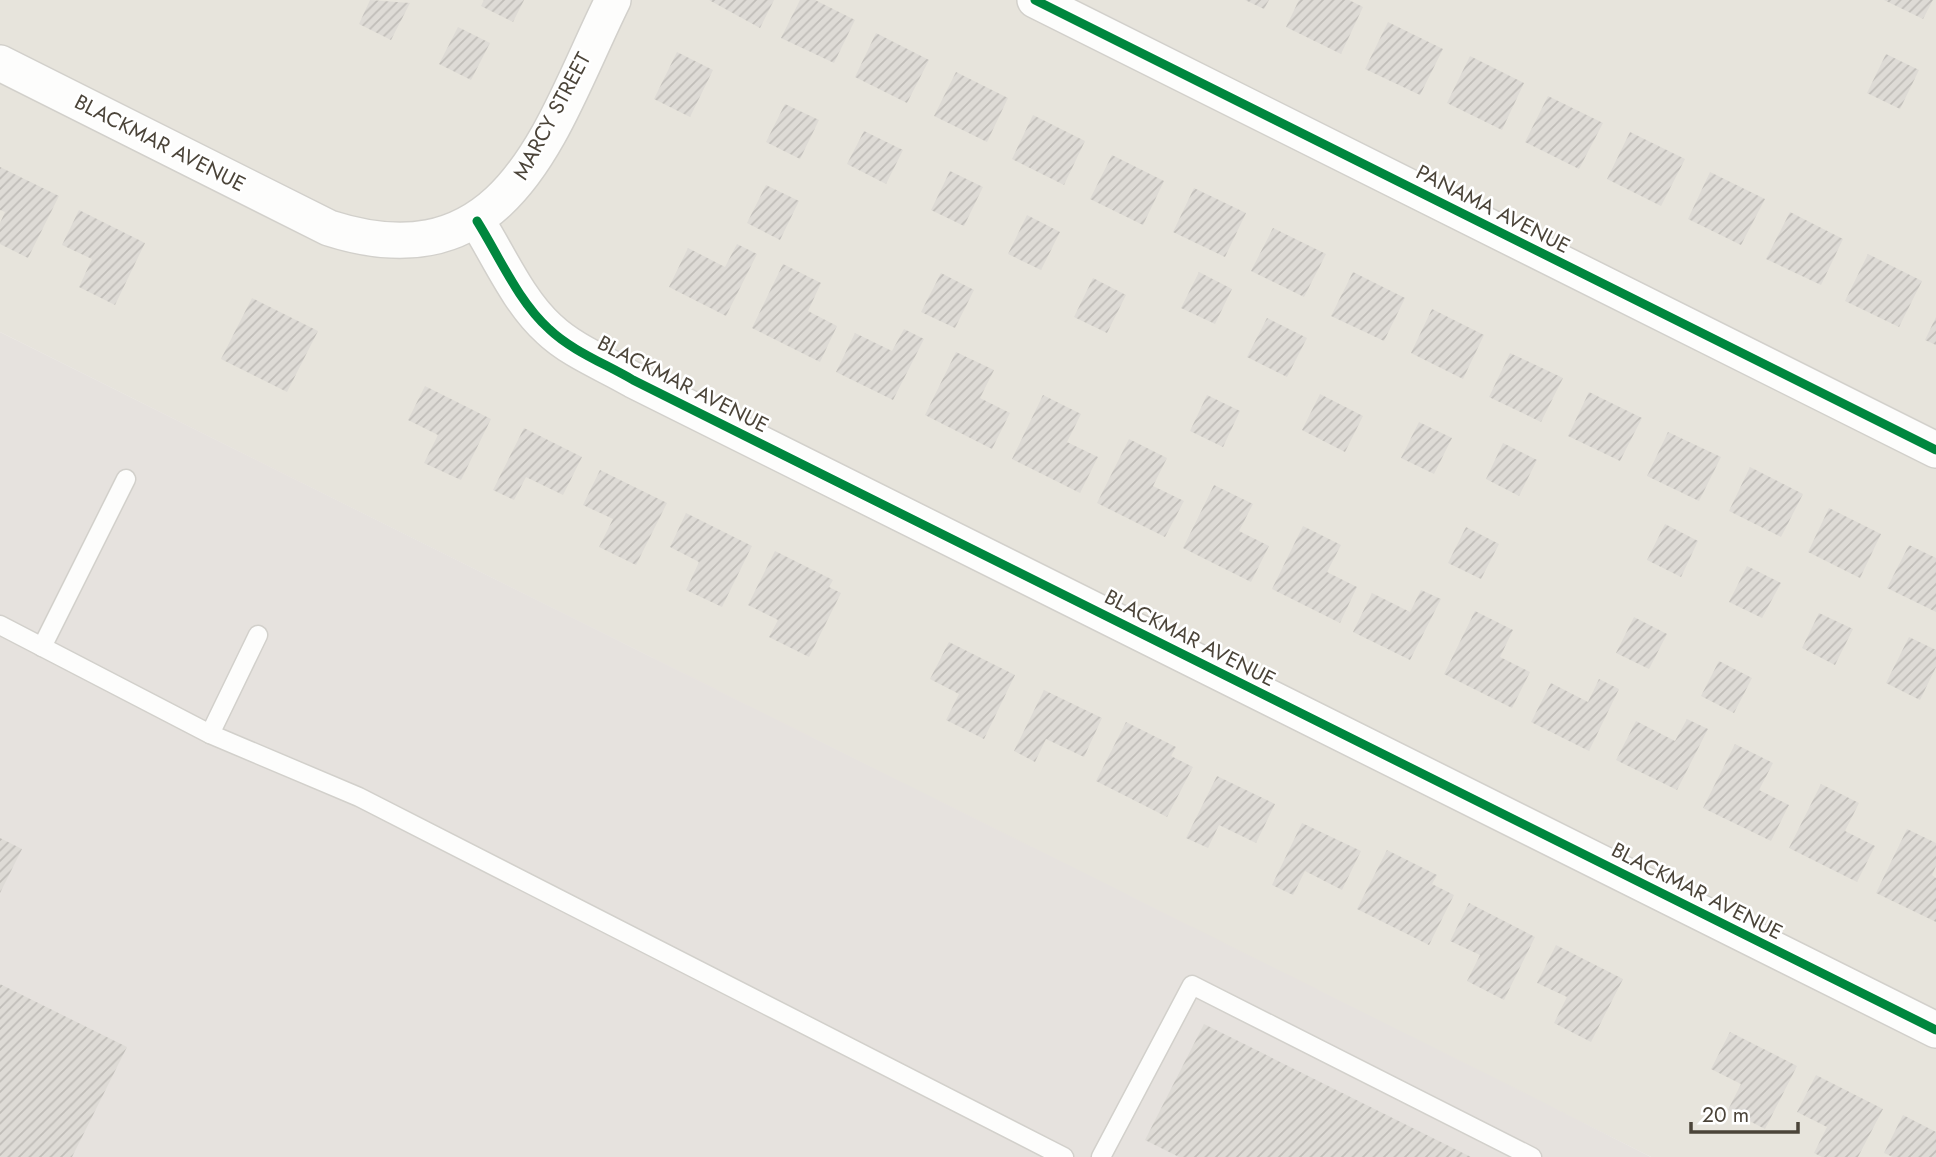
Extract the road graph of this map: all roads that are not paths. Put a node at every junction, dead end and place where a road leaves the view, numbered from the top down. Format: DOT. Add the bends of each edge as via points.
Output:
graph roads {
  1 [pos="612,0"];
  2 [pos="1035,0"];
  3 [pos="0,63"];
  4 [pos="477,221"];
  5 [pos="1936,450"];
  6 [pos="126,479"];
  7 [pos="0,625"];
  8 [pos="258,635"];
  9 [pos="43,647"];
  10 [pos="210,734"];
  11 [pos="1936,1030"];
  12 [pos="1064,1157"];
  13 [pos="1101,1157"];
  14 [pos="1532,1157"];
  1 -- 4 [label="street, MARCY STREET" via="534,160 514,188"];
  2 -- 5 [label="street, PANAMA AVENUE"];
  3 -- 4 [label="street, BLACKMAR AVENUE" via="330,228 376,239 414,241"];
  4 -- 11 [label="street, BLACKMAR AVENUE" via="532,310 575,348"];
  6 -- 9 [label="lane"];
  7 -- 9 [label="lane"];
  8 -- 10 [label="lane"];
  9 -- 10 [label="lane"];
  10 -- 12 [label="lane" via="359,797"];
  13 -- 14 [label="lane" via="1192,985"];
}
